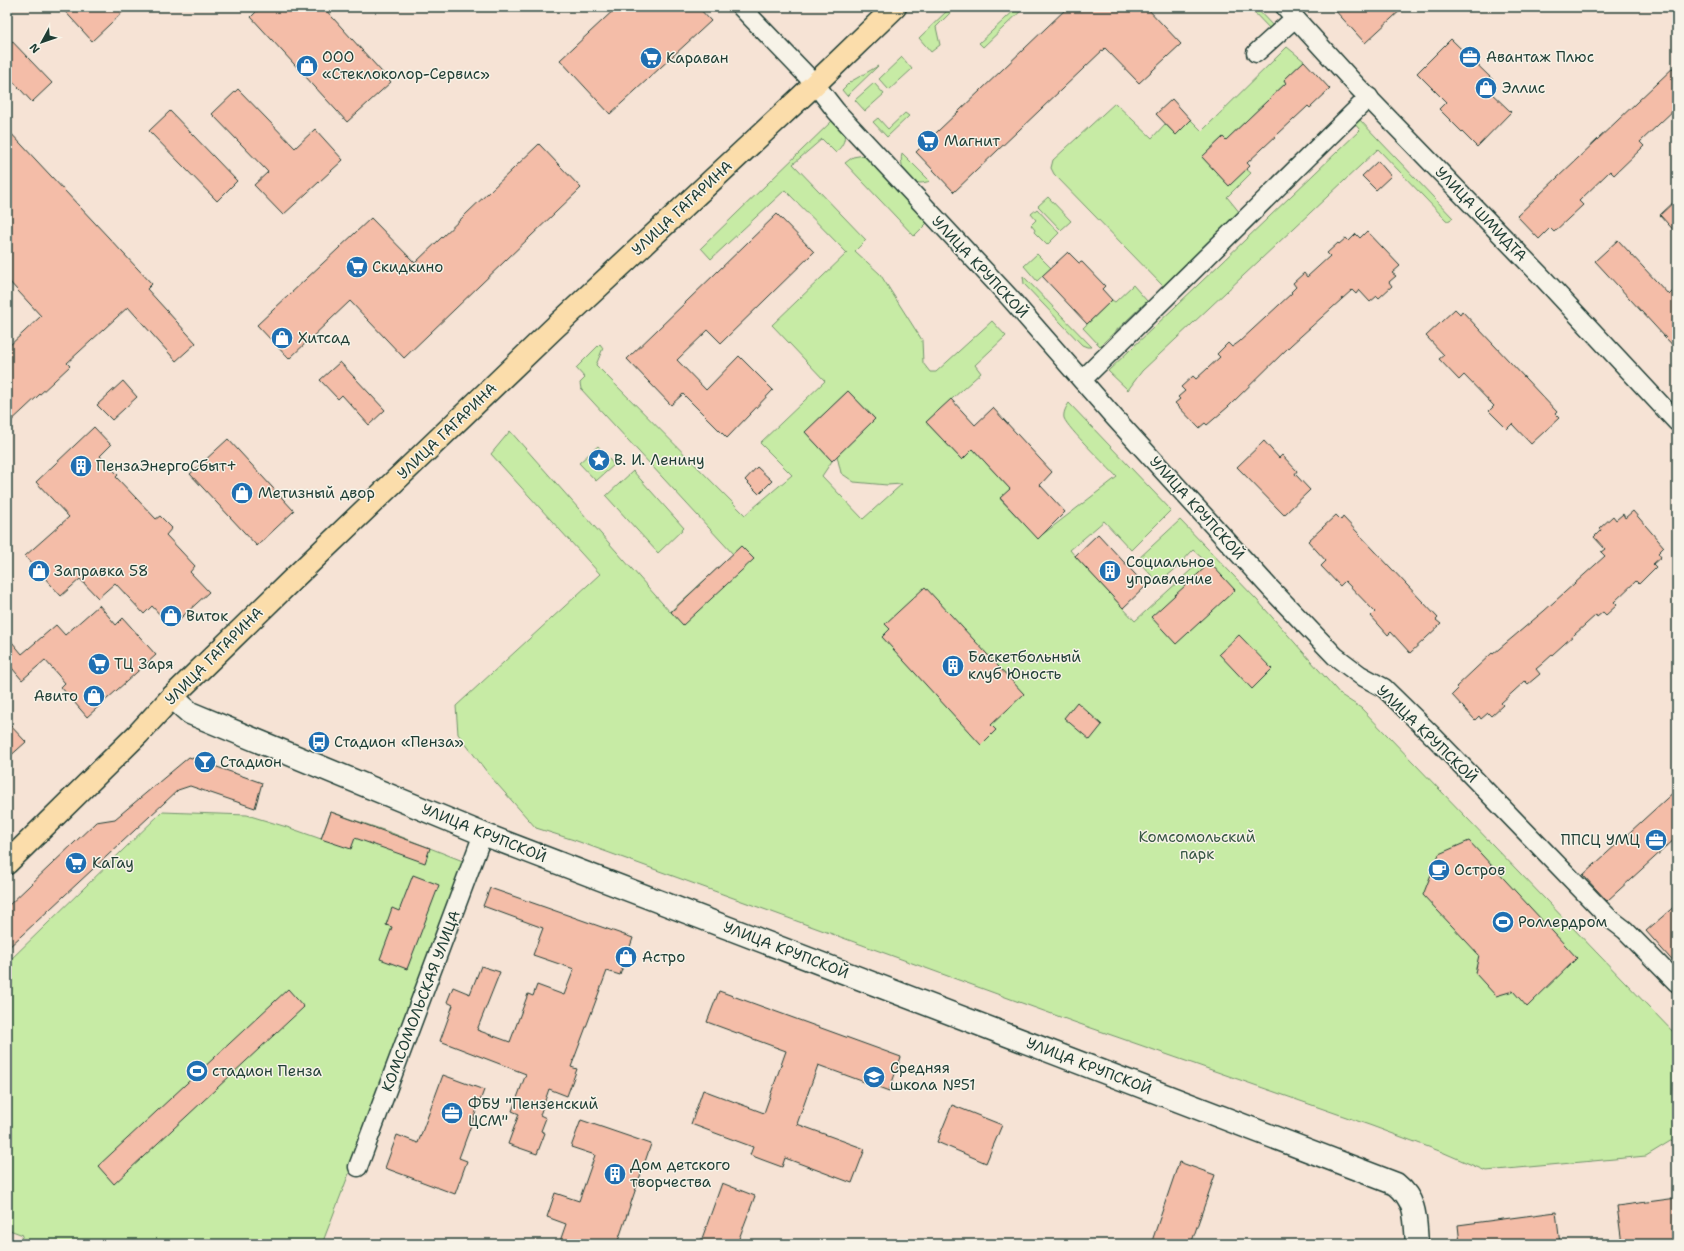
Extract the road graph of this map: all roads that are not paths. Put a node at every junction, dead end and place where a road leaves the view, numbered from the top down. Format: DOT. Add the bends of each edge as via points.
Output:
graph roads {
  1 [pos="742,7"];
  2 [pos="895,7"];
  3 [pos="1290,13"];
  4 [pos="1256,53"];
  5 [pos="815,84"];
  6 [pos="1369,97"];
  7 [pos="1082,380"];
  8 [pos="1677,422"];
  9 [pos="172,697"];
  10 [pos="483,834"];
  11 [pos="7,863"];
  12 [pos="1677,983"];
  13 [pos="358,1167"];
  14 [pos="1417,1244"];
  1 -- 5 [label="street, УЛИЦА КРУПСКОЙ"];
  2 -- 5 [label="main road, УЛИЦА ГАГАРИНА"];
  3 -- 4 [label="street"];
  3 -- 6 [label="street, УЛИЦА ШМИДТА"];
  5 -- 7 [label="street, УЛИЦА КРУПСКОЙ" via="841,116 1009,297"];
  5 -- 9 [label="main road, УЛИЦА ГАГАРИНА" via="552,330"];
  6 -- 7 [label="street"];
  6 -- 8 [label="street, УЛИЦА ШМИДТА"];
  7 -- 12 [label="street, УЛИЦА КРУПСКОЙ" via="1265,583 1335,656 1360,675 1384,688 1608,917"];
  9 -- 10 [label="main road, УЛИЦА КРУПСКОЙ" via="190,712"];
  9 -- 11 [label="main road, УЛИЦА ГАГАРИНА"];
  10 -- 13 [label="street, КОМСОМОЛЬСКАЯ УЛИЦА"];
  10 -- 14 [label="main road, УЛИЦА КРУПСКОЙ" via="1396,1184 1406,1192 1413,1206"];
}
